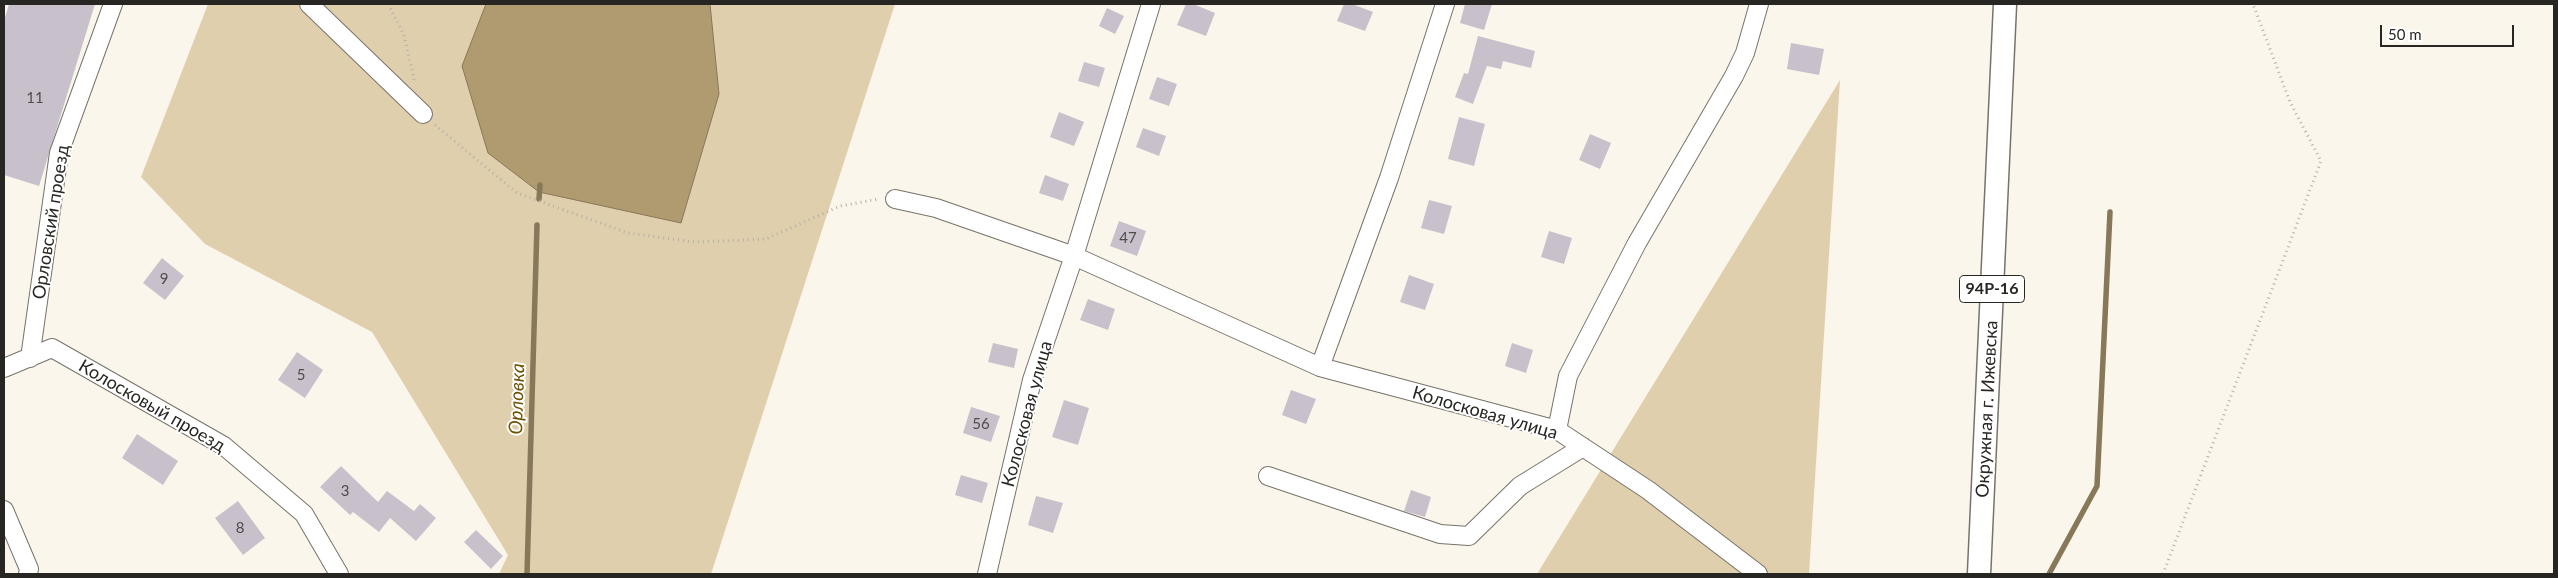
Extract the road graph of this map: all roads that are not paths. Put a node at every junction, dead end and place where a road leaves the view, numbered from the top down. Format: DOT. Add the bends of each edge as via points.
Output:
graph roads {
  1 [pos="113,4"];
  2 [pos="310,4"];
  3 [pos="1151,4"];
  4 [pos="1445,4"];
  5 [pos="1759,4"];
  6 [pos="2005,4"];
  7 [pos="423,114"];
  8 [pos="895,198"];
  9 [pos="1074,256"];
  10 [pos="30,358"];
  11 [pos="1320,367"];
  12 [pos="4,368"];
  13 [pos="1557,430"];
  14 [pos="1583,447"];
  15 [pos="1268,476"];
  16 [pos="4,510"];
  17 [pos="28,574"];
  18 [pos="339,574"];
  19 [pos="987,574"];
  20 [pos="1758,574"];
  21 [pos="1979,574"];
  1 -- 10 [label="street, Орловский проезд" via="59,153"];
  2 -- 7 [label="street"];
  3 -- 9 [label="street, Колосковая улица"];
  4 -- 11 [label="street" via="1389,178"];
  5 -- 13 [label="street" via="1745,53 1734,76 1637,243 1568,376"];
  6 -- 21 [label="main road, Окружная г. Ижевска / 94Р-16"];
  8 -- 9 [label="street" via="936,208"];
  9 -- 11 [label="street, Колосковая улица"];
  9 -- 19 [label="street, Колосковая улица" via="1032,380"];
  10 -- 12 [label="street, Колосковый проезд"];
  10 -- 18 [label="street, Колосковый проезд" via="52,348 224,446 304,514"];
  11 -- 13 [label="street, Колосковая улица"];
  13 -- 14 [label="street, Колосковая улица"];
  14 -- 15 [label="street" via="1520,486 1469,536 1440,534"];
  14 -- 20 [label="street, Колосковая улица" via="1648,490"];
  16 -- 17 [label="street"];
}
